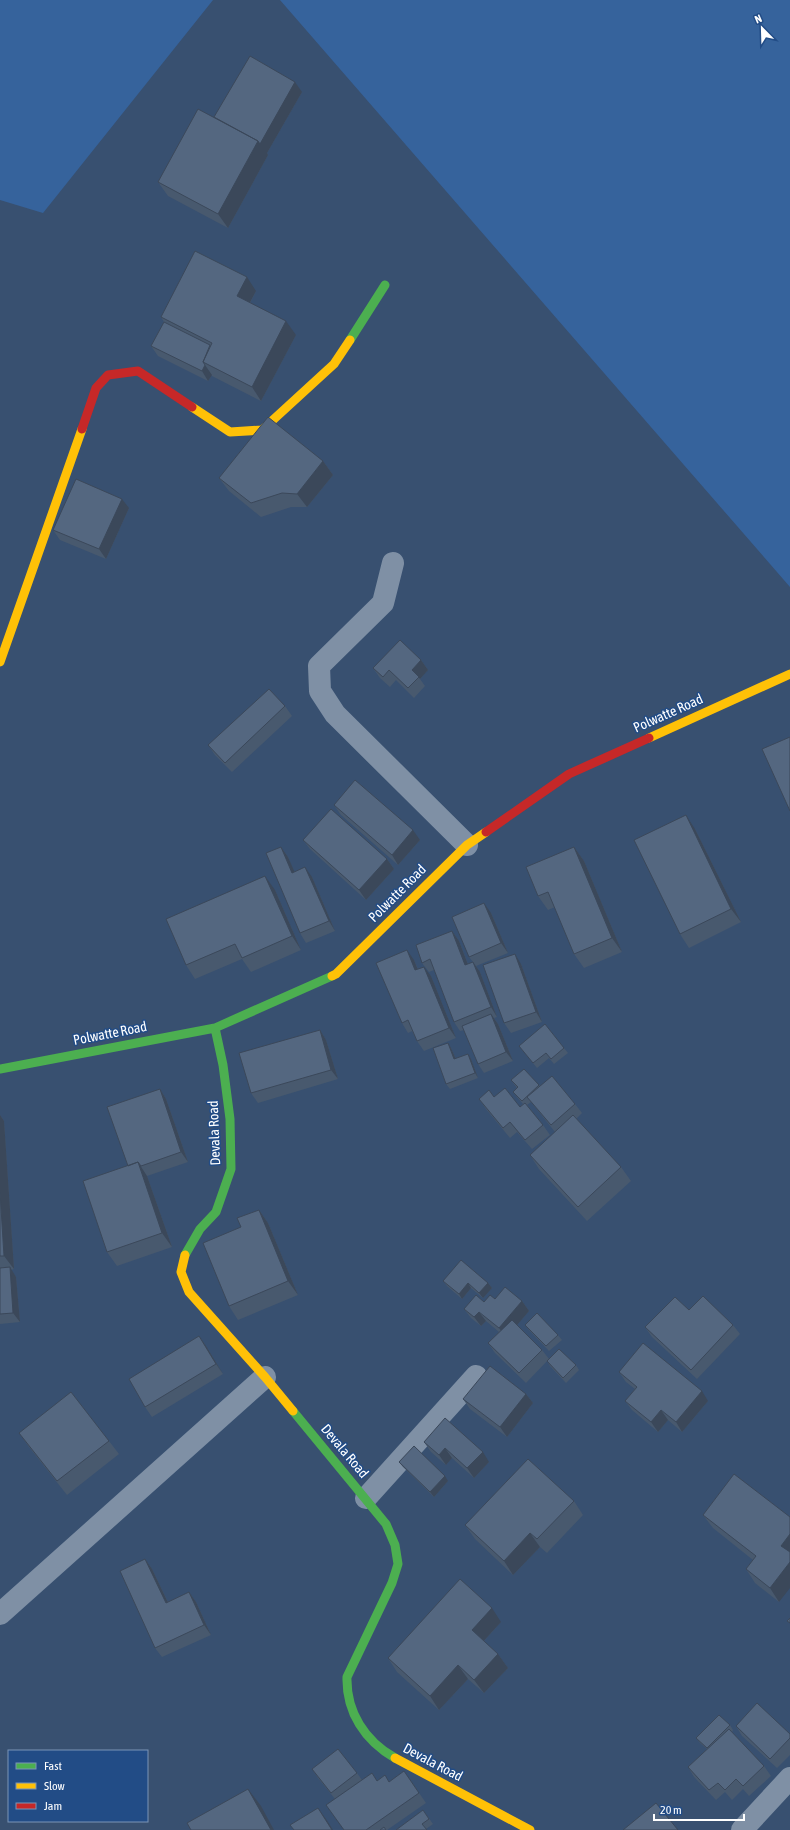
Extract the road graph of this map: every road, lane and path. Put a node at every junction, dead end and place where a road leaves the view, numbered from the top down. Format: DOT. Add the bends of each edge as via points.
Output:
graph roads {
  1 [pos="386,285"];
  2 [pos="393,563"];
  3 [pos="0,662"];
  4 [pos="790,674"];
  5 [pos="466,844"];
  6 [pos="215,1028"];
  7 [pos="0,1069"];
  8 [pos="476,1376"];
  9 [pos="264,1377"];
  10 [pos="366,1498"];
  11 [pos="0,1614"];
  12 [pos="790,1778"];
  13 [pos="527,1829"];
  14 [pos="742,1830"];
  1 -- 3 [label="street" via="334,364 262,430 230,432 138,371 108,375 96,388"];
  2 -- 5 [label="street" via="383,604 319,666 320,692 336,714"];
  4 -- 5 [label="street, Polwatte Road" via="569,774"];
  5 -- 6 [label="street, Polwatte Road" via="336,974"];
  6 -- 7 [label="street, Polwatte Road"];
  6 -- 9 [label="street, Devala Road" via="230,1119 231,1169 216,1212 200,1229 186,1252 181,1272 189,1292"];
  8 -- 10 [label="street"];
  9 -- 10 [label="street, Devala Road"];
  9 -- 11 [label="street"];
  10 -- 13 [label="street, Devala Road" via="386,1524 395,1545 398,1564 392,1583 347,1677 348,1704 357,1721 381,1750"];
  12 -- 14 [label="street"];
}
